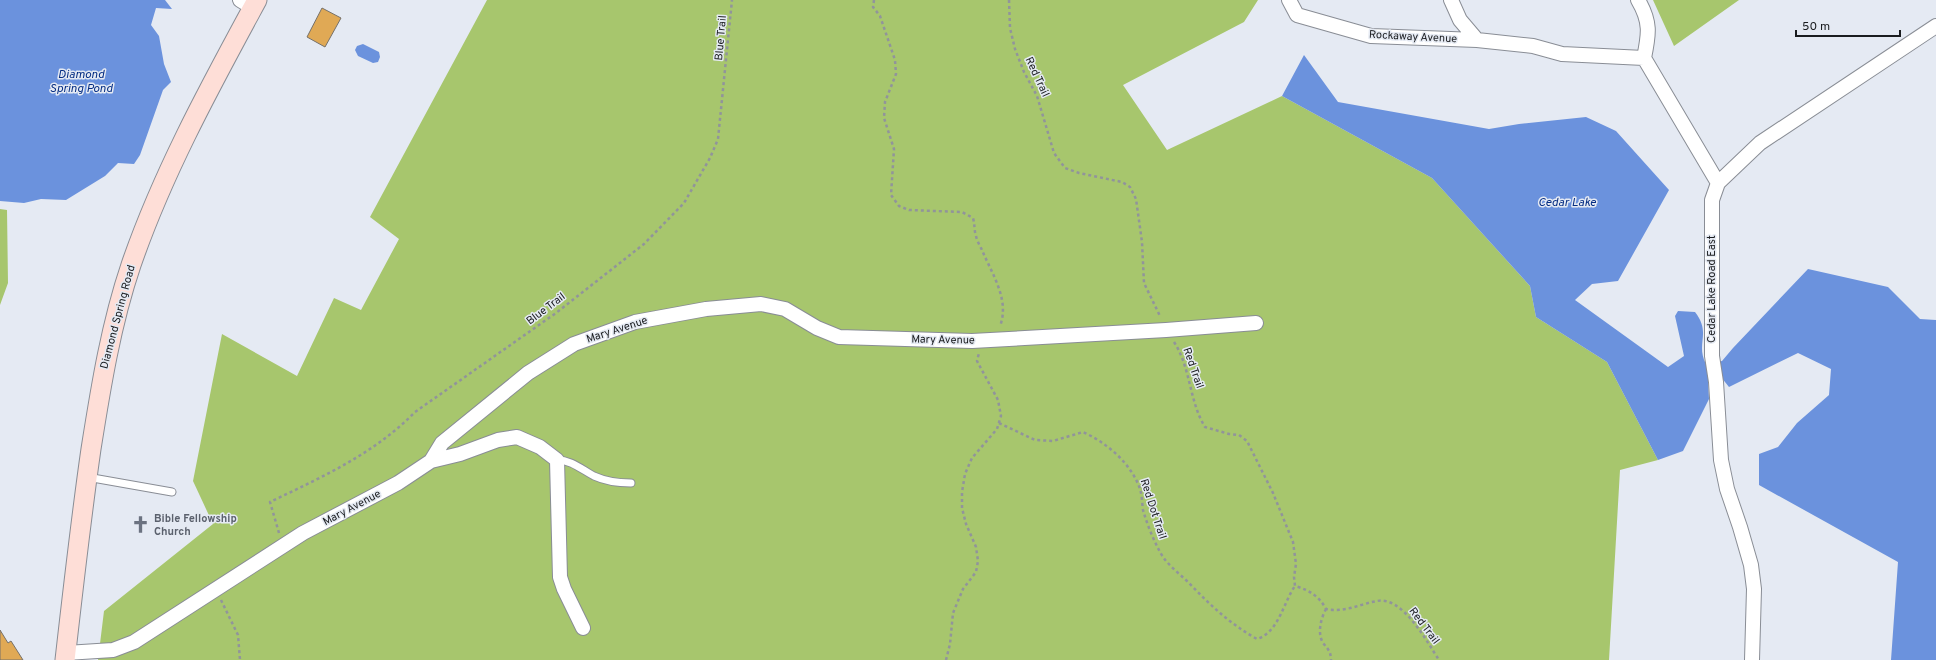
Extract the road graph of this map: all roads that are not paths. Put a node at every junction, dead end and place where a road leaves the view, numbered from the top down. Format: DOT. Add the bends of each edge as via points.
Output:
graph roads {
  1 [pos="1289,0"];
  2 [pos="1451,0"];
  3 [pos="1638,0"];
  4 [pos="250,3"];
  5 [pos="1936,26"];
  6 [pos="1477,40"];
  7 [pos="1647,63"];
  8 [pos="1718,183"];
  9 [pos="1256,323"];
  10 [pos="431,460"];
  11 [pos="557,460"];
  12 [pos="87,477"];
  13 [pos="631,483"];
  14 [pos="172,492"];
  15 [pos="583,628"];
  16 [pos="65,657"];
  17 [pos="1752,660"];
  1 -- 6 [label="street, Rockaway Avenue" via="1297,15 1371,36"];
  2 -- 6 [label="street, Rockaway Avenue" via="1460,20"];
  3 -- 7 [label="street" via="1648,20"];
  4 -- 12 [label="street, Diamond Spring Road" via="172,164 131,265 109,344"];
  5 -- 8 [label="street, Cedar Lake Road East" via="1760,143"];
  6 -- 7 [label="street, Rockaway Avenue" via="1533,46 1562,54"];
  7 -- 8 [label="street"];
  8 -- 17 [label="street, Cedar Lake Road East" via="1712,200 1712,356 1721,460 1727,489 1751,565 1754,589"];
  9 -- 10 [label="street, Mary Avenue" via="986,340 875,339 839,337 816,328 784,309 761,304 706,309 635,322 574,344 528,372 442,443"];
  10 -- 11 [label="street" via="460,454 498,440 518,438 540,447"];
  10 -- 16 [label="street, Mary Avenue" via="398,483 303,534 134,642 113,650"];
  11 -- 13 [label="lane" via="566,460 595,476 616,483"];
  11 -- 15 [label="street" via="560,577"];
  12 -- 14 [label="lane"];
  12 -- 16 [label="street, Diamond Spring Road"];
}
